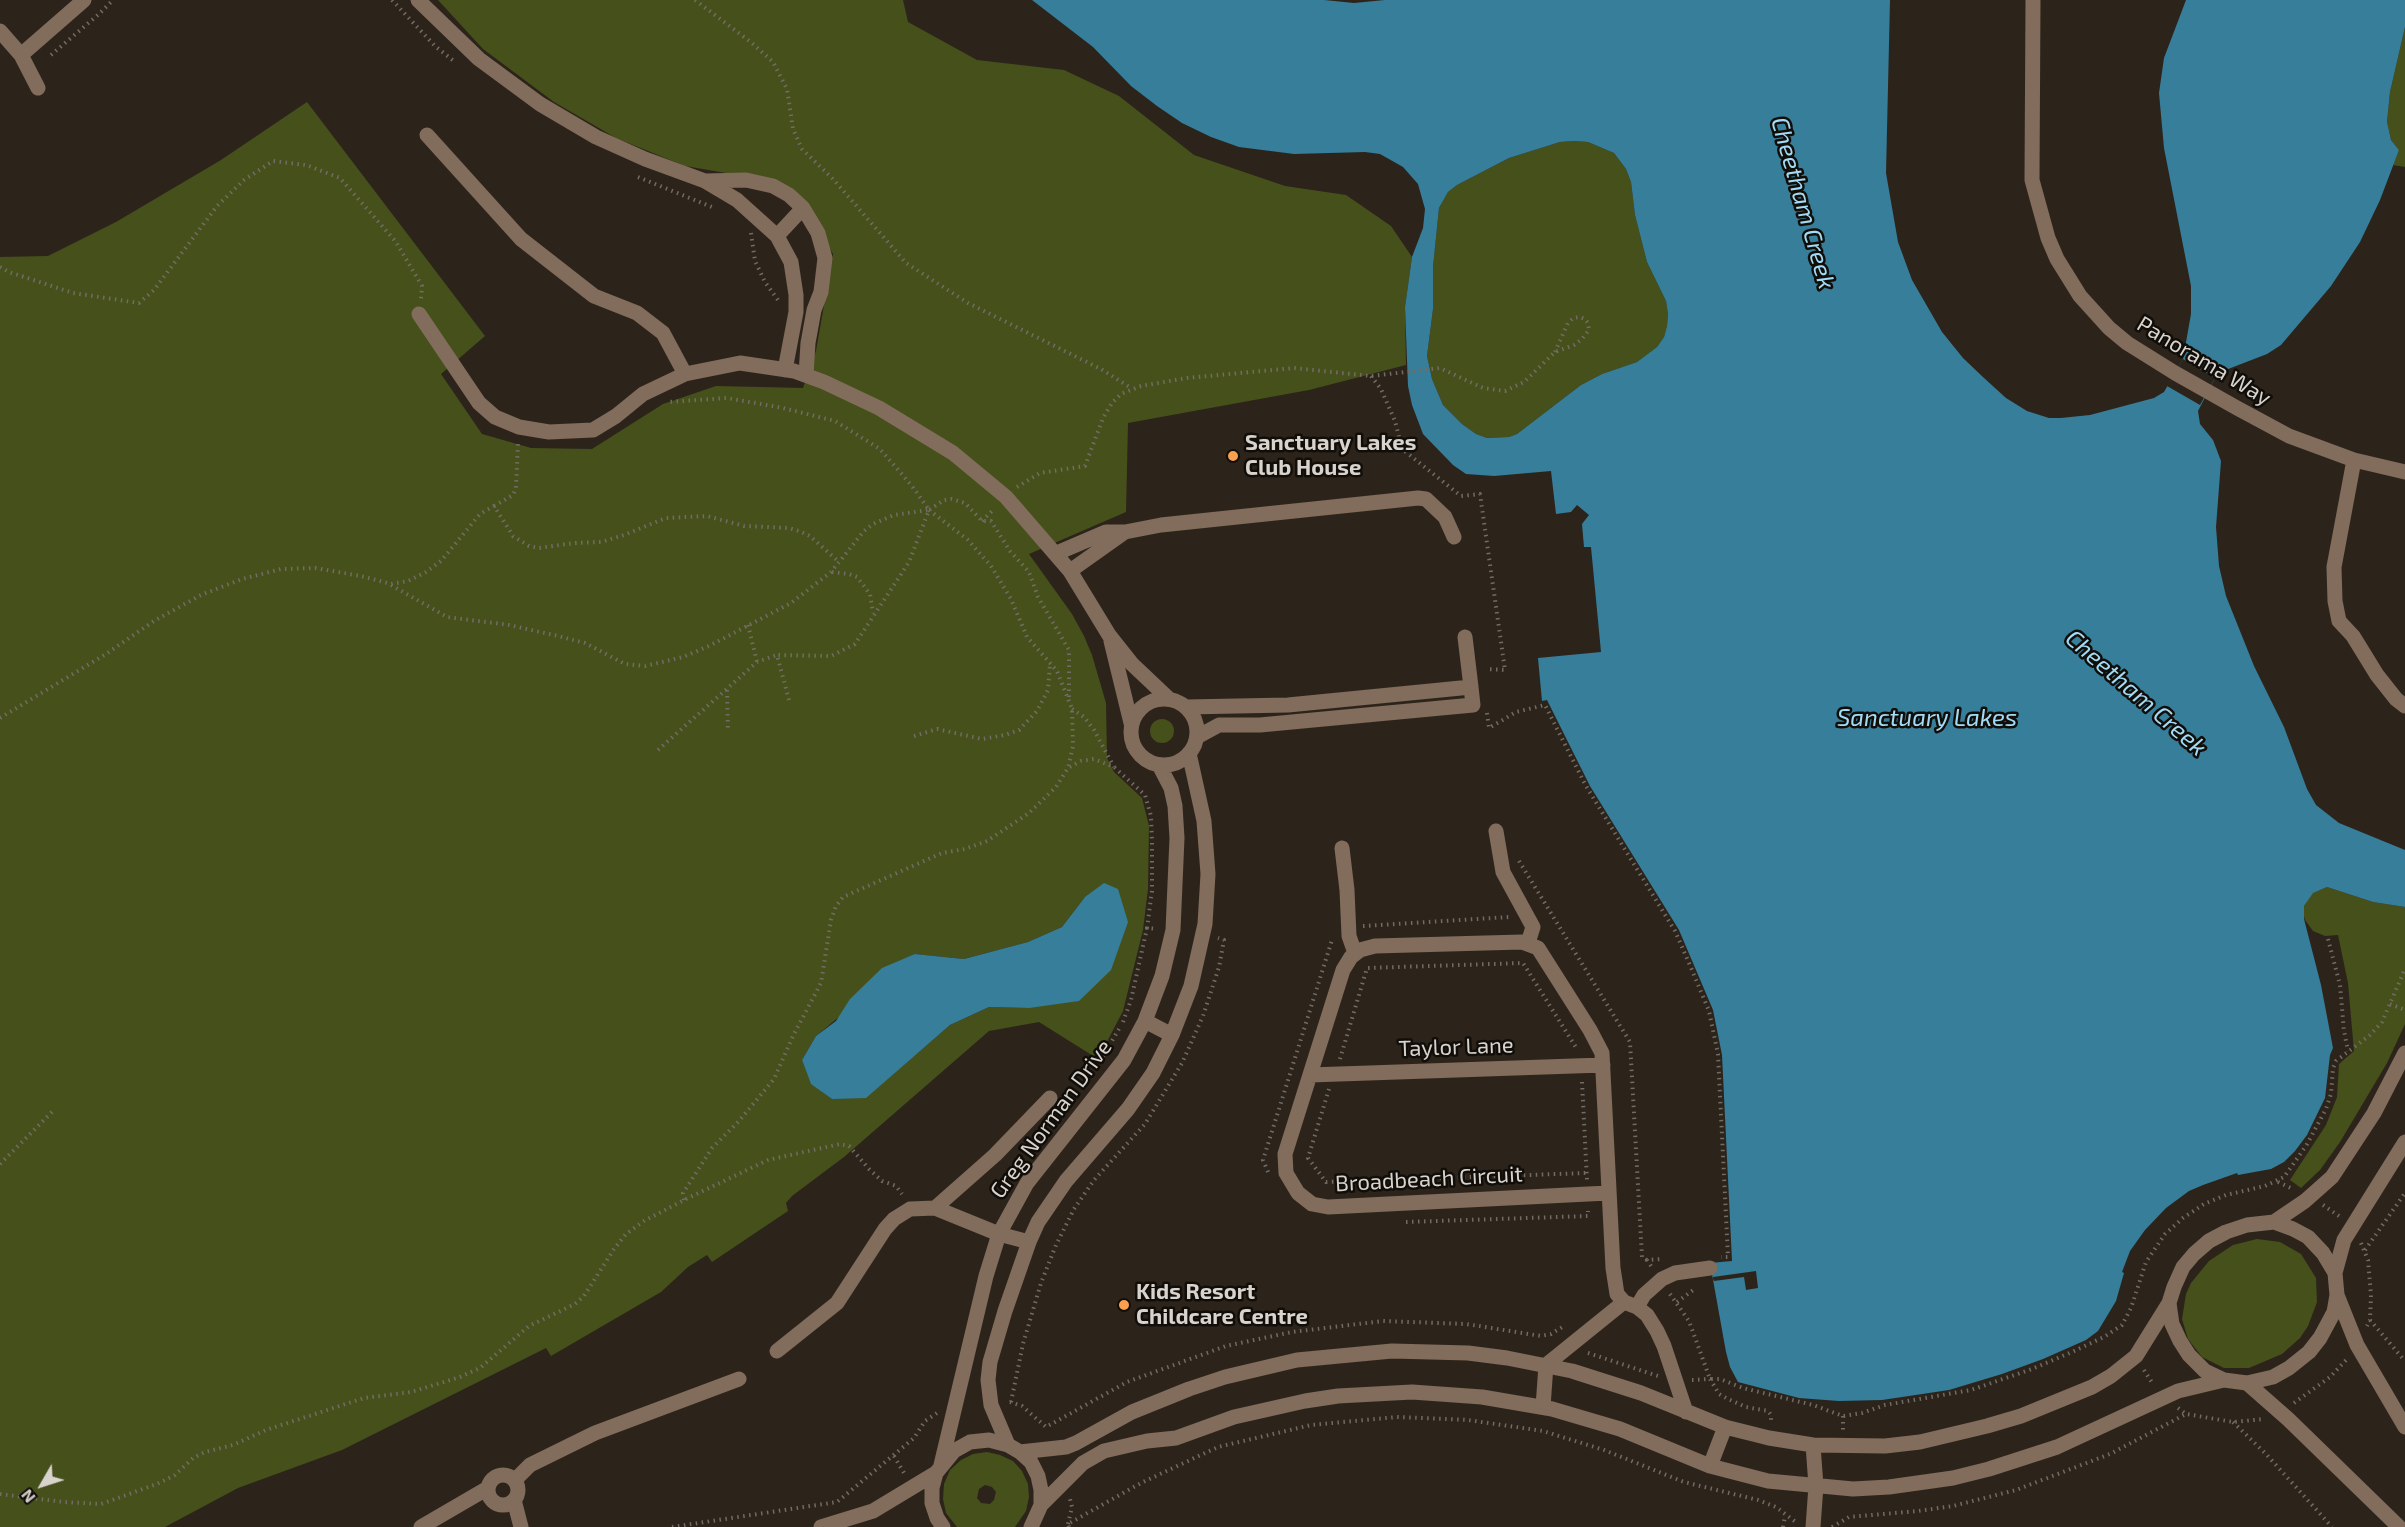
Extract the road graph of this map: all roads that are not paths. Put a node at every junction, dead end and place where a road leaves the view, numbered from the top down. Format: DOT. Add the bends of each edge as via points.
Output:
graph roads {
  1 [pos="84,0"];
  2 [pos="418,0"];
  3 [pos="2033,0"];
  4 [pos="0,31"];
  5 [pos="21,55"];
  6 [pos="38,88"];
  7 [pos="427,135"];
  8 [pos="705,181"];
  9 [pos="803,208"];
  10 [pos="777,236"];
  11 [pos="419,314"];
  12 [pos="795,372"];
  13 [pos="685,375"];
  14 [pos="2354,460"];
  15 [pos="2405,472"];
  16 [pos="1125,532"];
  17 [pos="1454,537"];
  18 [pos="1057,553"];
  19 [pos="1070,571"];
  20 [pos="1109,635"];
  21 [pos="1465,637"];
  22 [pos="1471,687"];
  23 [pos="1169,699"];
  24 [pos="2405,706"];
  25 [pos="1186,707"];
  26 [pos="1131,723"];
  27 [pos="1197,737"];
  28 [pos="1190,753"];
  29 [pos="1159,765"];
  30 [pos="1496,831"];
  31 [pos="1342,848"];
  32 [pos="1528,943"];
  33 [pos="1355,953"];
  34 [pos="1145,1021"];
  35 [pos="1172,1035"];
  36 [pos="2405,1053"];
  37 [pos="1603,1065"];
  38 [pos="1310,1075"];
  39 [pos="1050,1098"];
  40 [pos="2405,1142"];
  41 [pos="1608,1193"];
  42 [pos="935,1208"];
  43 [pos="2274,1222"];
  44 [pos="999,1234"];
  45 [pos="1029,1242"];
  46 [pos="1713,1263"];
  47 [pos="2335,1273"];
  48 [pos="2337,1295"];
  49 [pos="2169,1303"];
  50 [pos="1631,1304"];
  51 [pos="777,1351"];
  52 [pos="1546,1365"];
  53 [pos="739,1379"];
  54 [pos="2224,1380"];
  55 [pos="2247,1383"];
  56 [pos="1543,1407"];
  57 [pos="1686,1412"];
  58 [pos="1725,1426"];
  59 [pos="2405,1426"];
  60 [pos="1813,1445"];
  61 [pos="1014,1448"];
  62 [pos="1710,1466"];
  63 [pos="938,1469"];
  64 [pos="514,1480"];
  65 [pos="1816,1486"];
  66 [pos="499,1498"];
  67 [pos="1041,1505"];
  68 [pos="1033,1525"];
  69 [pos="520,1526"];
  70 [pos="1813,1526"];
  71 [pos="421,1527"];
  72 [pos="821,1527"];
  73 [pos="943,1527"];
  74 [pos="2400,1527"];
  1 -- 5 [label="street"];
  2 -- 8 [label="street" via="479,59 540,104 596,137"];
  3 -- 14 [label="street, Panorama Way" via="2032,180 2048,238 2070,282 2095,314 2127,343 2289,436"];
  4 -- 5 [label="street"];
  5 -- 6 [label="street"];
  7 -- 13 [label="street" via="521,239 594,296 637,313 663,333"];
  8 -- 9 [label="street" via="746,180 773,186"];
  8 -- 10 [label="street" via="737,200"];
  9 -- 10 [label="street"];
  9 -- 12 [label="street" via="818,233 825,258 808,343"];
  10 -- 12 [label="street" via="790,262 796,295"];
  11 -- 13 [label="street" via="479,403 495,417 519,427 569,433 593,430 644,394"];
  12 -- 13 [label="street" via="740,363"];
  12 -- 18 [label="street" via="879,408 953,453 1006,497"];
  14 -- 15 [label="street, Panorama Way"];
  14 -- 24 [label="street" via="2334,567 2339,621 2377,675"];
  16 -- 17 [label="street" via="1419,498 1426,499 1445,517"];
  16 -- 18 [label="street" via="1106,532"];
  16 -- 19 [label="street"];
  18 -- 19 [label="street"];
  19 -- 20 [label="street"];
  20 -- 23 [label="street" via="1132,664"];
  20 -- 26 [label="street"];
  21 -- 22 [label="street"];
  22 -- 25 [label="street" via="1288,705"];
  22 -- 27 [label="street" via="1473,705 1260,725 1219,725"];
  23 -- 25 [label="street"];
  23 -- 26 [label="street" via="1142,706"];
  25 -- 27 [label="street" via="1193,716"];
  26 -- 29 [label="street" via="1130,734 1139,755"];
  27 -- 28 [label="street"];
  28 -- 29 [label="street" via="1171,765"];
  28 -- 35 [label="street" via="1201,799 1208,874 1203,936 1191,986"];
  29 -- 34 [label="street, Greg Norman Drive" via="1175,806 1173,930 1162,976"];
  30 -- 32 [label="street" via="1503,872 1533,927"];
  31 -- 33 [label="street" via="1349,936"];
  32 -- 33 [label="street" via="1375,946"];
  32 -- 37 [label="street" via="1546,959 1590,1030 1602,1053"];
  33 -- 38 [label="street, Broadbeach Circuit" via="1343,970"];
  34 -- 35 [label="street"];
  34 -- 44 [label="street, Greg Norman Drive" via="1110,1081 1027,1183"];
  35 -- 45 [label="street" via="1133,1102 1066,1181"];
  36 -- 43 [label="street" via="2374,1113 2332,1177"];
  37 -- 38 [label="street, Taylor Lane"];
  37 -- 41 [label="street"];
  38 -- 41 [label="street, Broadbeach Circuit" via="1285,1154 1286,1173 1298,1193 1312,1204 1328,1207"];
  39 -- 42 [label="street" via="995,1155"];
  40 -- 47 [label="street" via="2350,1227"];
  41 -- 50 [label="street" via="1617,1294"];
  42 -- 44 [label="street"];
  42 -- 51 [label="street" via="910,1209 894,1219 837,1303"];
  43 -- 47 [label="street" via="2308,1237"];
  43 -- 49 [label="street" via="2226,1232 2209,1241 2183,1267"];
  44 -- 45 [label="street"];
  44 -- 63 [label="street, Greg Norman Drive"];
  45 -- 61 [label="street" via="1005,1311 988,1380 991,1405"];
  46 -- 50 [label="street" via="1662,1279"];
  47 -- 48 [label="street"];
  48 -- 55 [label="street" via="2334,1312 2309,1352 2273,1377"];
  48 -- 59 [label="street" via="2357,1345"];
  49 -- 54 [label="street" via="2172,1324 2190,1355 2205,1371"];
  49 -- 60 [label="street" via="2136,1356 2092,1387 2009,1419 1920,1442 1885,1446"];
  50 -- 52 [label="street"];
  50 -- 57 [label="street" via="1647,1315 1657,1332"];
  52 -- 56 [label="street"];
  52 -- 57 [label="street" via="1606,1381"];
  52 -- 61 [label="street" via="1427,1351 1297,1360 1189,1389 1132,1412 1066,1447"];
  53 -- 64 [label="street" via="595,1433 530,1465"];
  54 -- 55 [label="street"];
  54 -- 65 [label="street" via="2165,1396 2087,1434 2000,1466 1916,1484 1853,1489"];
  55 -- 74 [label="street"];
  56 -- 62 [label="street" via="1620,1429"];
  56 -- 67 [label="street" via="1412,1392 1338,1396 1283,1405 1176,1438 1104,1451 1083,1463"];
  57 -- 58 [label="street"];
  58 -- 60 [label="street"];
  58 -- 62 [label="street"];
  60 -- 65 [label="street"];
  61 -- 63 [label="street" via="989,1440 970,1442 954,1451"];
  61 -- 67 [label="street" via="1031,1462 1038,1476"];
  62 -- 65 [label="street" via="1768,1481"];
  63 -- 72 [label="street" via="873,1511"];
  63 -- 73 [label="street, Greg Norman Drive" via="932,1503"];
  64 -- 66 [label="street" via="518,1492"];
  64 -- 66 [label="street" via="499,1475 492,1480"];
  65 -- 70 [label="street"];
  66 -- 69 [label="street"];
  66 -- 71 [label="street" via="461,1506"];
  67 -- 68 [label="street"];
}
